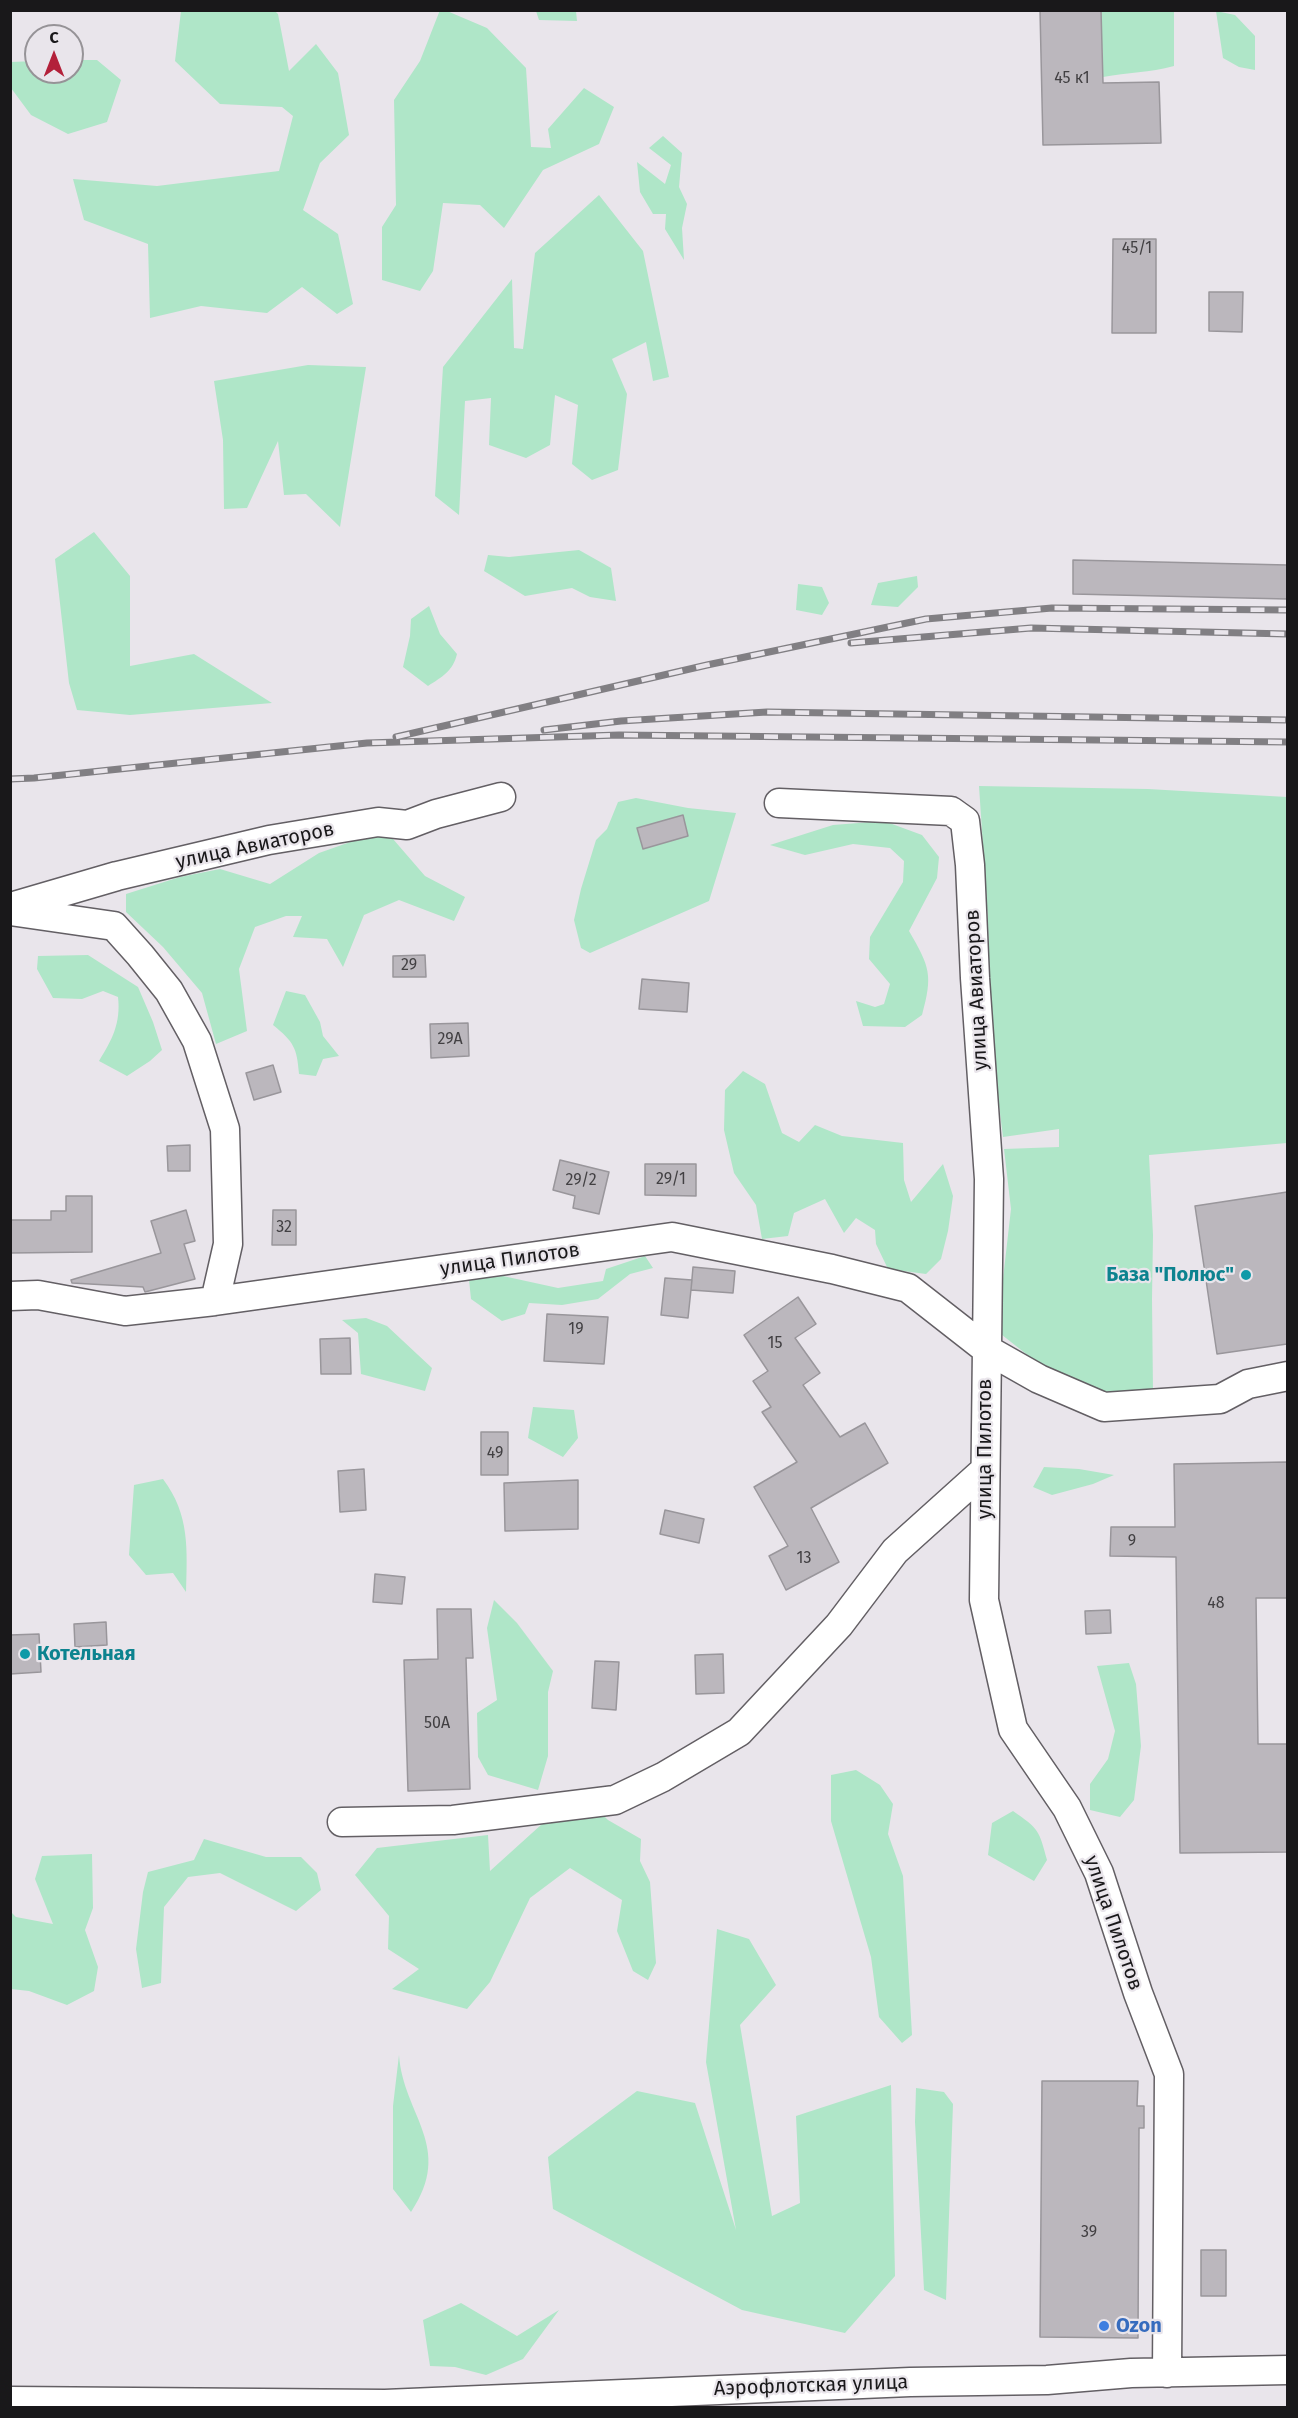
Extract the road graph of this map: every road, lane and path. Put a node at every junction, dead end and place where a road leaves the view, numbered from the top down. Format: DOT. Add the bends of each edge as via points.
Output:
graph roads {
  1 [pos="501,797"];
  2 [pos="779,803"];
  3 [pos="10,909"];
  4 [pos="10,1296"];
  5 [pos="215,1301"];
  6 [pos="986,1349"];
  7 [pos="1287,1376"];
  8 [pos="985,1470"];
  9 [pos="342,1822"];
  10 [pos="1287,2370"];
  11 [pos="1167,2373"];
  12 [pos="629,2400"];
  13 [pos="10,2401"];
  1 -- 3 [label="street, улица Авиаторов" via="407,825 378,822 269,840 117,876"];
  2 -- 6 [label="street, улица Авиаторов" via="951,811 965,821 989,1179"];
  3 -- 5 [label="street" via="114,926 169,991 197,1041 225,1129 228,1244"];
  4 -- 5 [label="street, улица Пилотов" via="38,1295 125,1311"];
  5 -- 6 [label="street, улица Пилотов" via="672,1237 908,1288"];
  6 -- 7 [label="street, улица Пилотов" via="1039,1379 1104,1407 1220,1399 1248,1384"];
  6 -- 8 [label="street, улица Пилотов"];
  8 -- 9 [label="street" via="895,1551 839,1625 739,1732 663,1777 615,1800 453,1820"];
  8 -- 11 [label="street, улица Пилотов" via="984,1600 1013,1729 1067,1808 1099,1873 1169,2074"];
  10 -- 11 [label="street, Аэрофлотская улица"];
  11 -- 12 [label="street, Аэрофлотская улица"];
  12 -- 13 [label="street, Аэрофлотская улица" via="385,2404"];
}
